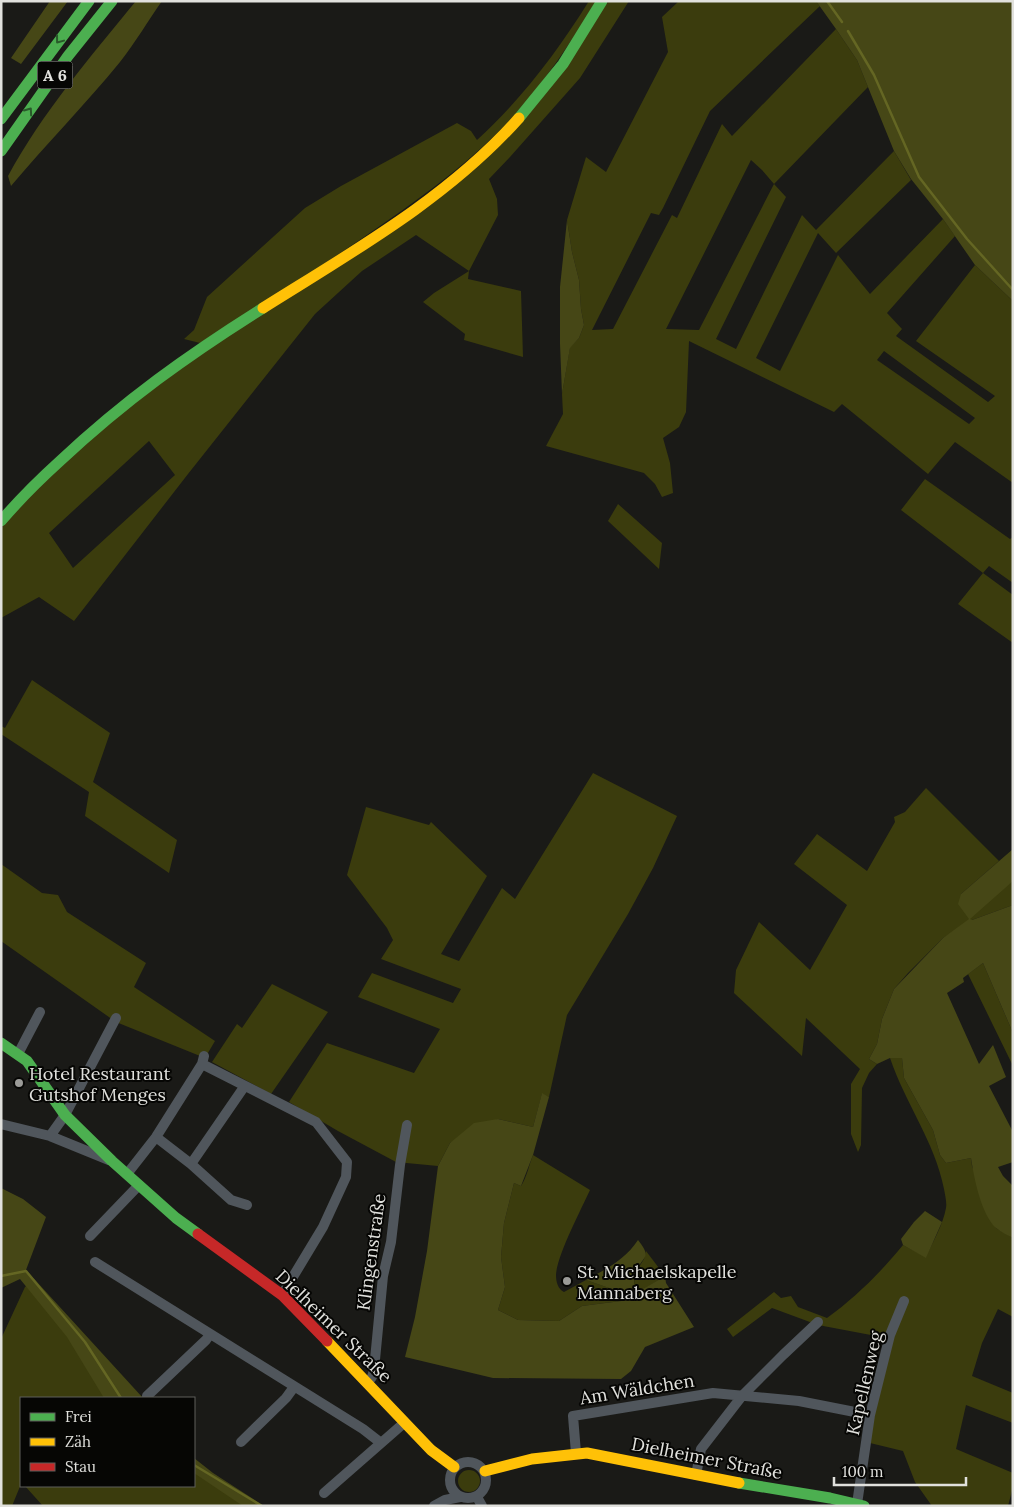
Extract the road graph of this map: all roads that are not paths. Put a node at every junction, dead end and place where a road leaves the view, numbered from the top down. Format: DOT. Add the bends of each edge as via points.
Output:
graph roads {
  1 [pos="89,1"];
  2 [pos="112,1"];
  3 [pos="602,1"];
  4 [pos="1,119"];
  5 [pos="1,151"];
  6 [pos="1,522"];
  7 [pos="40,1012"];
  8 [pos="116,1018"];
  9 [pos="1,1043"];
  10 [pos="18,1054"];
  11 [pos="244,1086"];
  12 [pos="65,1115"];
  13 [pos="1,1124"];
  14 [pos="407,1125"];
  15 [pos="50,1136"];
  16 [pos="156,1136"];
  17 [pos="112,1161"];
  18 [pos="191,1164"];
  19 [pos="128,1174"];
  20 [pos="139,1185"];
  21 [pos="247,1205"];
  22 [pos="90,1236"];
  23 [pos="95,1262"];
  24 [pos="282,1295"];
  25 [pos="904,1301"];
  26 [pos="818,1322"];
  27 [pos="210,1334"];
  28 [pos="367,1383"];
  29 [pos="294,1387"];
  30 [pos="147,1396"];
  31 [pos="742,1396"];
  32 [pos="870,1415"];
  33 [pos="404,1422"];
  34 [pos="241,1442"];
  35 [pos="381,1443"];
  36 [pos="576,1448"];
  37 [pos="454,1467"];
  38 [pos="485,1472"];
  39 [pos="696,1474"];
  40 [pos="450,1487"];
  41 [pos="324,1493"];
  42 [pos="460,1497"];
  43 [pos="445,1500"];
  44 [pos="479,1501"];
  45 [pos="861,1505"];
  46 [pos="434,1506"];
  1 -- 4 [label="main road, A 6, one-way"];
  5 -- 2 [label="main road, A 6, one-way" via="90,26"];
  3 -- 6 [label="main road" via="584,34 546,87 482,155 415,209 344,258 162,375 86,436 25,494"];
  7 -- 10 [label="street"];
  8 -- 12 [label="street"];
  9 -- 10 [label="main road, Dielheimer Straße"];
  10 -- 12 [label="main road, Dielheimer Straße" via="34,1070"];
  11 -- 16 [label="street" via="203,1060"];
  11 -- 18 [label="street"];
  11 -- 24 [label="street" via="316,1122 347,1162 346,1176 323,1227"];
  12 -- 15 [label="street"];
  12 -- 17 [label="main road, Dielheimer Straße"];
  13 -- 15 [label="street"];
  14 -- 28 [label="street, Klingenstraße" via="383,1276 374,1370"];
  15 -- 17 [label="street"];
  16 -- 18 [label="street"];
  16 -- 19 [label="street"];
  17 -- 19 [label="main road, Dielheimer Straße"];
  18 -- 21 [label="street" via="232,1200"];
  19 -- 20 [label="main road, Dielheimer Straße"];
  20 -- 22 [label="street"];
  20 -- 24 [label="main road, Dielheimer Straße" via="176,1218"];
  23 -- 27 [label="street"];
  24 -- 28 [label="main road, Dielheimer Straße"];
  25 -- 32 [label="street, Kapellenweg" via="890,1335"];
  26 -- 31 [label="street"];
  27 -- 29 [label="street"];
  27 -- 30 [label="street"];
  28 -- 33 [label="main road, Dielheimer Straße"];
  29 -- 34 [label="street"];
  29 -- 35 [label="street"];
  31 -- 32 [label="street" via="799,1401"];
  31 -- 36 [label="street, Am Wäldchen" via="713,1393 573,1416"];
  31 -- 39 [label="street" via="701,1449"];
  32 -- 45 [label="street, Kapellenweg"];
  33 -- 35 [label="street"];
  33 -- 37 [label="main road, Dielheimer Straße" via="431,1450"];
  35 -- 41 [label="street"];
  36 -- 38 [label="main road, Dielheimer Straße"];
  36 -- 39 [label="main road, Dielheimer Straße" via="587,1453"];
  37 -- 38 [label="street" via="467,1461 474,1462"];
  37 -- 40 [label="street"];
  38 -- 44 [label="street" via="487,1481"];
  39 -- 45 [label="main road, Dielheimer Straße"];
  40 -- 42 [label="street"];
  40 -- 43 [label="street"];
  42 -- 43 [label="street"];
  42 -- 44 [label="street"];
  43 -- 46 [label="street"];
}
